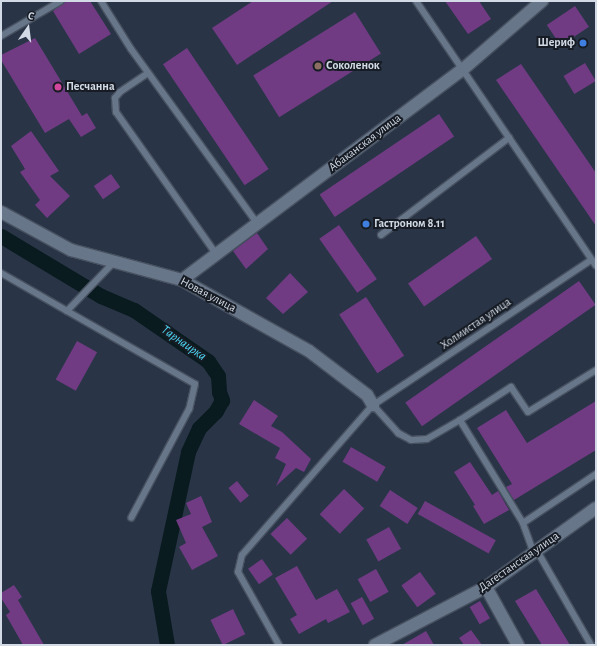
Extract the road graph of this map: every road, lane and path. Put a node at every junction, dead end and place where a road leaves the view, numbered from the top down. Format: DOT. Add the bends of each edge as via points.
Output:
graph roads {
  1 [pos="61,1"];
  2 [pos="102,1"];
  3 [pos="416,1"];
  4 [pos="542,1"];
  5 [pos="1,36"];
  6 [pos="462,70"];
  7 [pos="148,73"];
  8 [pos="508,138"];
  9 [pos="1,212"];
  10 [pos="257,223"];
  11 [pos="381,236"];
  12 [pos="216,254"];
  13 [pos="591,260"];
  14 [pos="114,262"];
  15 [pos="596,266"];
  16 [pos="1,273"];
  17 [pos="182,280"];
  18 [pos="67,311"];
  19 [pos="596,370"];
  20 [pos="373,405"];
  21 [pos="460,420"];
  22 [pos="596,474"];
  23 [pos="596,508"];
  24 [pos="131,518"];
  25 [pos="523,523"];
  26 [pos="535,550"];
  27 [pos="486,587"];
  28 [pos="279,645"];
  29 [pos="375,645"];
  30 [pos="518,645"];
  31 [pos="591,645"];
  1 -- 5 [label="lane"];
  2 -- 7 [label="lane"];
  3 -- 6 [label="lane"];
  4 -- 6 [label="street, Абаканская улица"];
  6 -- 8 [label="lane"];
  6 -- 10 [label="street, Абаканская улица"];
  7 -- 10 [label="lane"];
  7 -- 12 [label="lane" via="115,98 116,112"];
  8 -- 11 [label="lane"];
  8 -- 13 [label="lane"];
  9 -- 14 [label="street, Новая улица" via="71,250"];
  10 -- 12 [label="street, Абаканская улица"];
  12 -- 17 [label="street, Абаканская улица"];
  13 -- 15 [label="lane"];
  13 -- 20 [label="lane, Холмистая улица"];
  14 -- 17 [label="street, Новая улица"];
  14 -- 18 [label="lane"];
  16 -- 18 [label="lane"];
  17 -- 20 [label="street, Новая улица" via="309,351 367,395"];
  18 -- 24 [label="lane" via="195,384 189,409"];
  19 -- 21 [label="lane" via="528,412 511,387"];
  20 -- 21 [label="lane" via="398,433 411,440 427,439"];
  20 -- 28 [label="lane, Холмистая улица" via="242,555 238,572"];
  21 -- 25 [label="lane"];
  22 -- 25 [label="lane"];
  23 -- 26 [label="street, Дагестанская улица"];
  25 -- 26 [label="lane"];
  26 -- 27 [label="street, Дагестанская улица"];
  26 -- 31 [label="lane"];
  27 -- 29 [label="street, Дагестанская улица"];
  27 -- 30 [label="street"];
}
